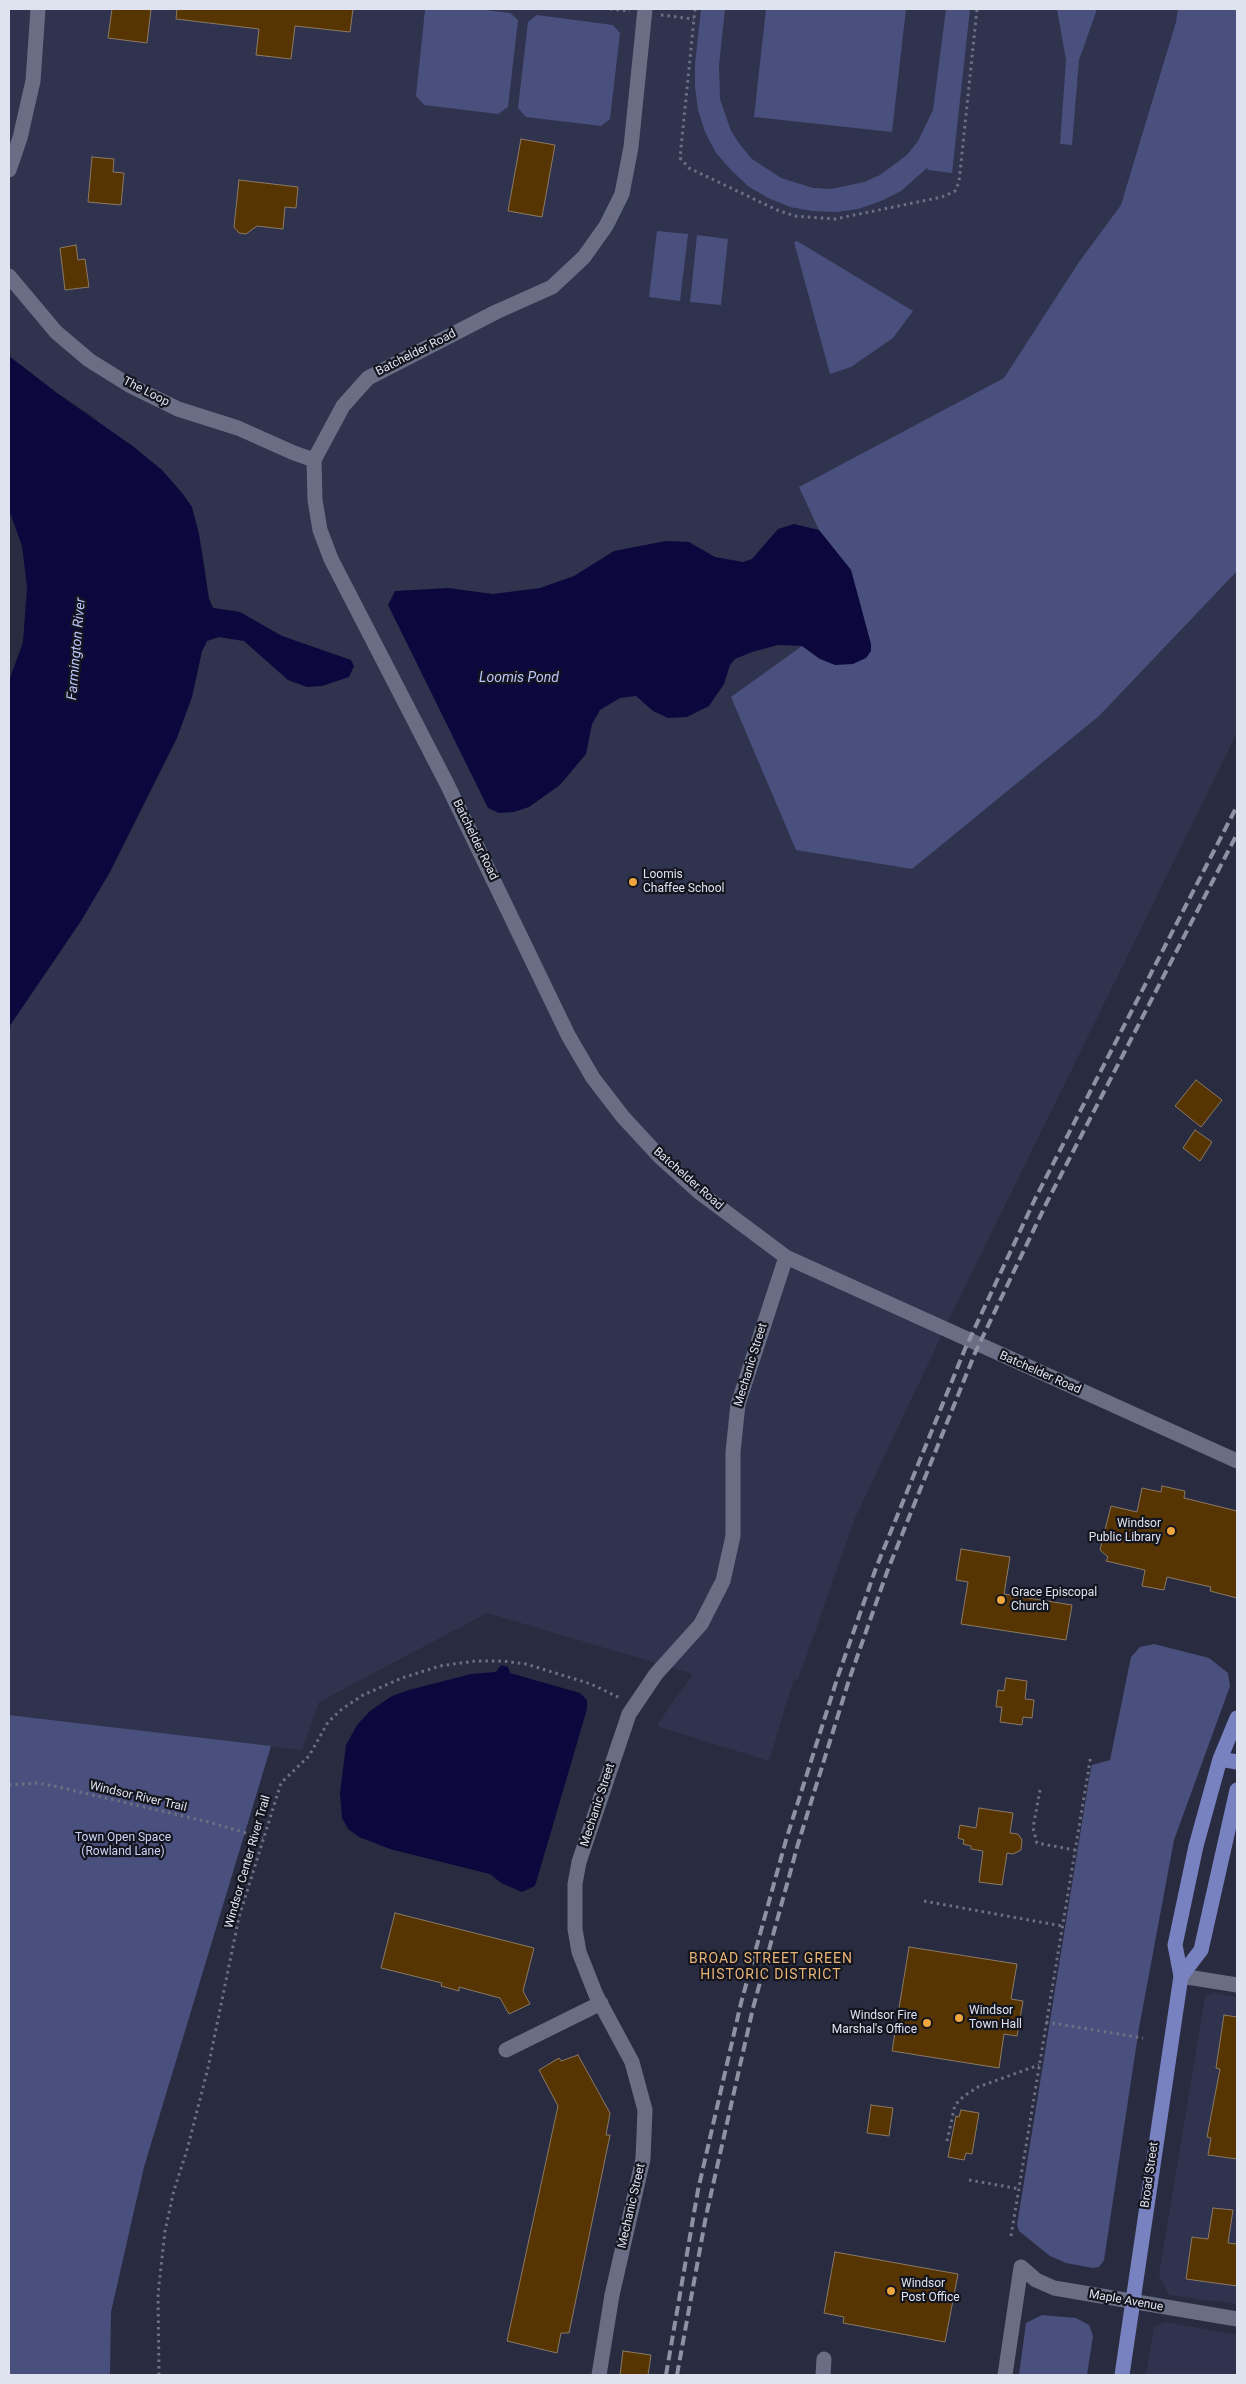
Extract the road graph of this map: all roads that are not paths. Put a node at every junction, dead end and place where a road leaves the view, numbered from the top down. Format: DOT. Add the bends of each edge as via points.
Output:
graph roads {
  1 [pos="38,9"];
  2 [pos="645,9"];
  3 [pos="9,170"];
  4 [pos="9,276"];
  5 [pos="314,460"];
  6 [pos="786,1257"];
  7 [pos="1237,1461"];
  8 [pos="1237,1718"];
  9 [pos="1220,1759"];
  10 [pos="1237,1762"];
  11 [pos="1237,1790"];
  12 [pos="1181,1976"];
  13 [pos="1237,1985"];
  14 [pos="601,2003"];
  15 [pos="506,2050"];
  16 [pos="1132,2302"];
  17 [pos="1237,2319"];
  18 [pos="824,2359"];
  19 [pos="599,2375"];
  20 [pos="822,2375"];
  21 [pos="1005,2375"];
  22 [pos="1122,2375"];
  1 -- 3 [label="street" via="33,81"];
  2 -- 5 [label="street, Batchelder Road" via="631,147 622,194 606,226 584,257 552,287 368,378 343,406"];
  4 -- 5 [label="street, The Loop" via="56,332 89,360 129,385 178,409 238,428"];
  5 -- 6 [label="street, Batchelder Road" via="320,530 331,559 447,784 568,1035 593,1078 660,1157 699,1192"];
  6 -- 7 [label="street, Batchelder Road"];
  6 -- 14 [label="street, Mechanic Street" via="738,1404 733,1452 733,1536 723,1581 701,1624 656,1674 634,1705 579,1862 575,1884 575,1929 579,1952"];
  8 -- 9 [label="main road, Broad Street"];
  9 -- 10 [label="main road"];
  9 -- 12 [label="main road, Broad Street" via="1196,1846 1175,1945"];
  11 -- 12 [label="main road, Broad Street" via="1201,1950"];
  12 -- 13 [label="street"];
  12 -- 16 [label="main road, Broad Street"];
  14 -- 15 [label="street"];
  14 -- 19 [label="street, Mechanic Street" via="638,2077 646,2125 641,2167 612,2295"];
  16 -- 17 [label="street, Maple Avenue"];
  16 -- 21 [label="street, Maple Avenue" via="1047,2286 1021,2267"];
  16 -- 22 [label="main road, Broad Street"];
  18 -- 20 [label="street"];
}
